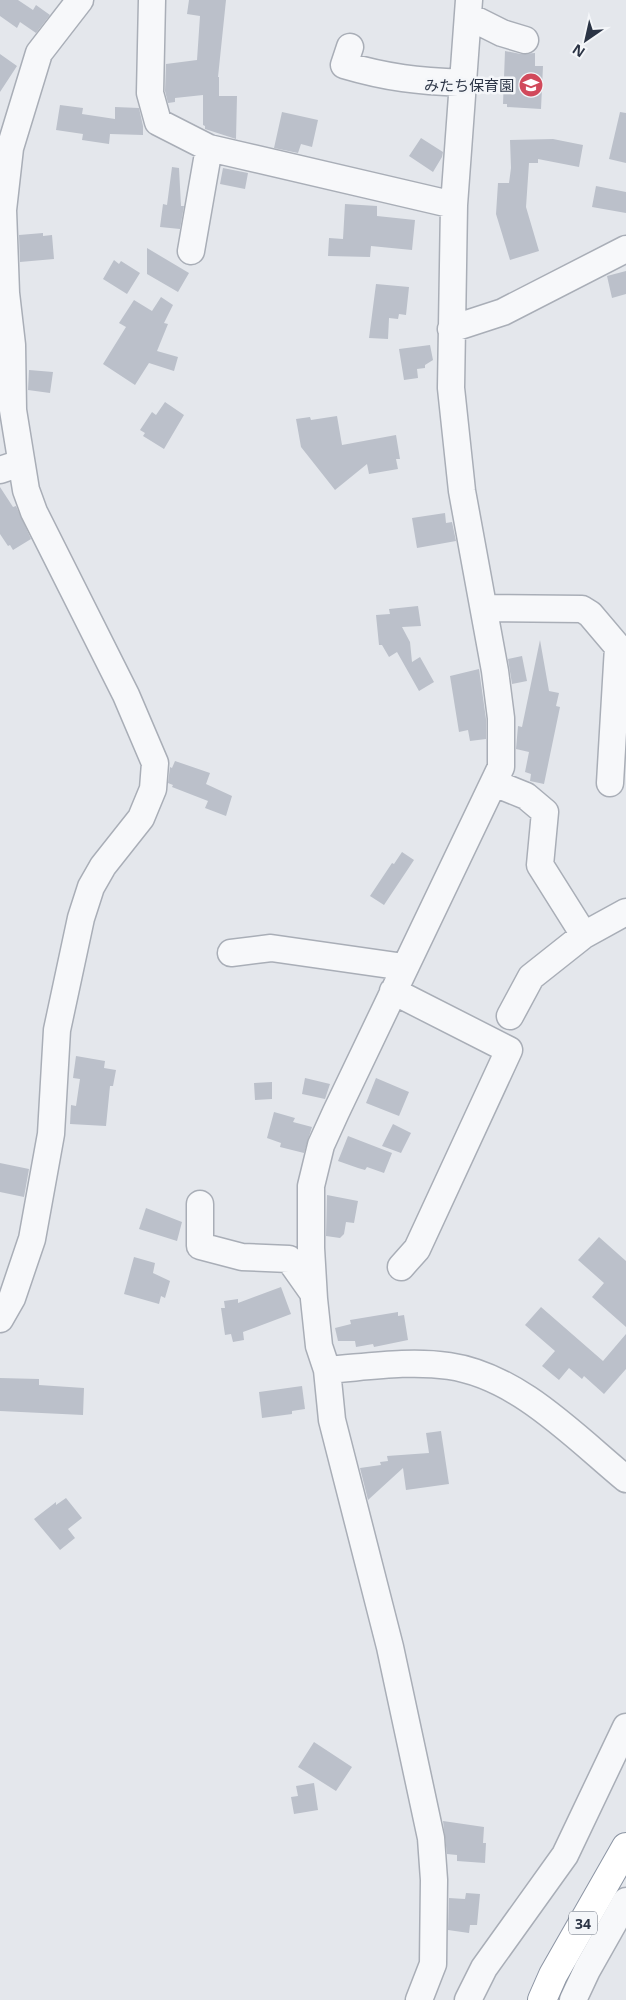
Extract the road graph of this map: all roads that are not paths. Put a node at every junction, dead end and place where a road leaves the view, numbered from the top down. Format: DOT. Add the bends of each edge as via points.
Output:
graph roads {
  1 [pos="80,0"];
  2 [pos="152,0"];
  3 [pos="468,8"];
  4 [pos="525,40"];
  5 [pos="350,47"];
  6 [pos="463,83"];
  7 [pos="209,148"];
  8 [pos="454,206"];
  9 [pos="626,249"];
  10 [pos="191,251"];
  11 [pos="3,294"];
  12 [pos="451,329"];
  13 [pos="6,406"];
  14 [pos="11,467"];
  15 [pos="484,608"];
  16 [pos="621,640"];
  17 [pos="616,772"];
  18 [pos="494,783"];
  19 [pos="626,912"];
  20 [pos="584,935"];
  21 [pos="231,953"];
  22 [pos="404,967"];
  23 [pos="393,991"];
  24 [pos="510,1016"];
  25 [pos="200,1204"];
  26 [pos="401,1267"];
  27 [pos="313,1293"];
  28 [pos="0,1319"];
  29 [pos="327,1370"];
  30 [pos="626,1479"];
  31 [pos="626,1728"];
  32 [pos="626,1847"];
  33 [pos="626,1901"];
  34 [pos="419,2000"];
  35 [pos="468,2000"];
  36 [pos="542,2000"];
  37 [pos="573,2000"];
  1 -- 11 [label="street" via="39,53 10,148 3,210"];
  2 -- 7 [label="street" via="150,93 158,122"];
  3 -- 4 [label="street" via="502,33"];
  3 -- 6 [label="street"];
  5 -- 6 [label="street" via="344,65 415,81"];
  6 -- 8 [label="street"];
  7 -- 8 [label="street"];
  7 -- 10 [label="street"];
  8 -- 12 [label="street"];
  9 -- 12 [label="street" via="503,312"];
  11 -- 13 [label="street" via="12,345"];
  12 -- 15 [label="street" via="451,388 462,491"];
  13 -- 14 [label="street"];
  14 -- 28 [label="street" via="26,490 126,695 155,763 153,789 140,818 103,866 91,887 81,918 57,1030 51,1134 32,1239 12,1298"];
  15 -- 16 [label="street" via="582,609"];
  15 -- 18 [label="street" via="501,718 501,767"];
  16 -- 17 [label="street" via="618,647"];
  18 -- 20 [label="street" via="526,796 545,812 540,865"];
  18 -- 22 [label="street"];
  19 -- 20 [label="street"];
  20 -- 24 [label="street" via="531,977"];
  21 -- 22 [label="street" via="271,948"];
  22 -- 23 [label="street"];
  23 -- 26 [label="street" via="510,1050 417,1249"];
  23 -- 27 [label="street" via="321,1146 311,1186"];
  25 -- 27 [label="street" via="200,1246 242,1256 288,1259"];
  27 -- 29 [label="street" via="319,1346"];
  29 -- 30 [label="street" via="411,1364 449,1366 492,1378 521,1393"];
  29 -- 34 [label="street" via="332,1420 390,1646 431,1838 433,1964"];
  31 -- 35 [label="street" via="565,1855 484,1968"];
  32 -- 36 [label="highway, 34"];
  33 -- 37 [label="street"];
}
